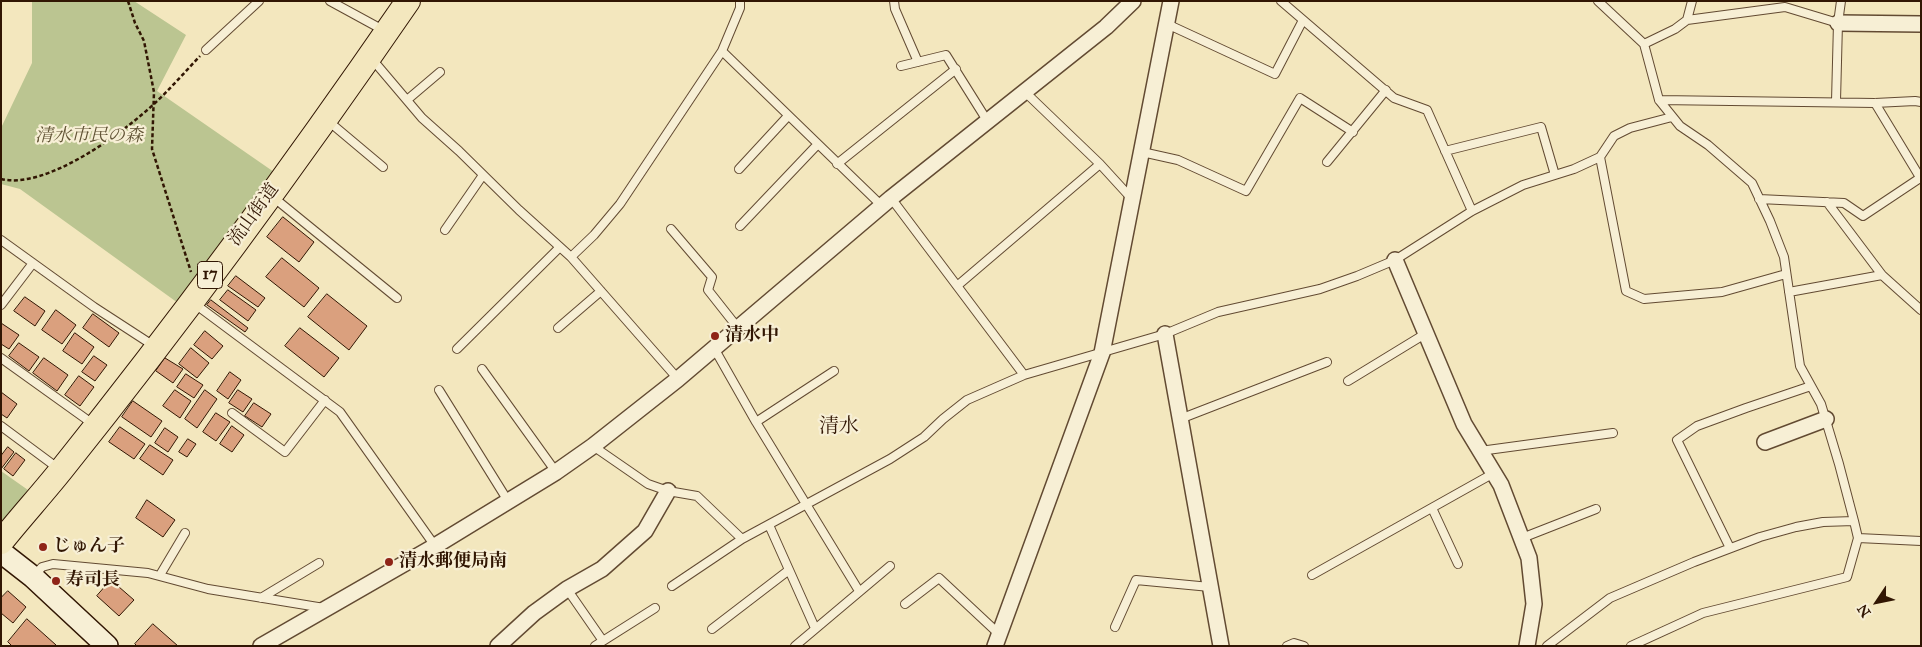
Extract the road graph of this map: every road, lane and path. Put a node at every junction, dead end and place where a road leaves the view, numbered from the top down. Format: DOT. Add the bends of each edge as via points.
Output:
graph roads {
  1 [pos="128,1"];
  2 [pos="259,1"];
  3 [pos="330,1"];
  4 [pos="408,1"];
  5 [pos="740,1"];
  6 [pos="894,1"];
  7 [pos="1133,1"];
  8 [pos="1171,1"];
  9 [pos="1282,1"];
  10 [pos="1598,1"];
  11 [pos="1692,1"];
  12 [pos="1841,1"];
  13 [pos="1303,20"];
  14 [pos="1687,20"];
  15 [pos="1838,23"];
  16 [pos="1167,24"];
  17 [pos="1921,24"];
  18 [pos="386,32"];
  19 [pos="1644,44"];
  20 [pos="206,50"];
  21 [pos="722,51"];
  22 [pos="370,56"];
  23 [pos="918,62"];
  24 [pos="901,66"];
  25 [pos="956,69"];
  26 [pos="440,72"];
  27 [pos="1386,90"];
  28 [pos="1025,92"];
  29 [pos="407,100"];
  30 [pos="1659,100"];
  31 [pos="1836,101"];
  32 [pos="1921,102"];
  33 [pos="1875,103"];
  34 [pos="154,104"];
  35 [pos="788,116"];
  36 [pos="1672,116"];
  37 [pos="325,118"];
  38 [pos="988,122"];
  39 [pos="1353,132"];
  40 [pos="817,145"];
  41 [pos="1445,151"];
  42 [pos="1142,152"];
  43 [pos="1600,157"];
  44 [pos="1328,162"];
  45 [pos="837,164"];
  46 [pos="1100,164"];
  47 [pos="383,167"];
  48 [pos="739,169"];
  49 [pos="483,175"];
  50 [pos="1555,175"];
  51 [pos="1920,178"];
  52 [pos="1,179"];
  53 [pos="270,194"];
  54 [pos="1759,198"];
  55 [pos="1132,199"];
  56 [pos="886,202"];
  57 [pos="1828,202"];
  58 [pos="1472,211"];
  59 [pos="740,226"];
  60 [pos="671,229"];
  61 [pos="445,230"];
  62 [pos="1,240"];
  63 [pos="560,247"];
  64 [pos="572,257"];
  65 [pos="1395,260"];
  66 [pos="33,263"];
  67 [pos="1786,274"];
  68 [pos="1882,275"];
  69 [pos="957,286"];
  70 [pos="601,291"];
  71 [pos="1789,292"];
  72 [pos="194,296"];
  73 [pos="397,298"];
  74 [pos="1,305"];
  75 [pos="1921,310"];
  76 [pos="558,328"];
  77 [pos="738,328"];
  78 [pos="1165,334"];
  79 [pos="1425,334"];
  80 [pos="156,347"];
  81 [pos="714,348"];
  82 [pos="457,349"];
  83 [pos="1102,353"];
  84 [pos="1,358"];
  85 [pos="1327,362"];
  86 [pos="482,369"];
  87 [pos="834,371"];
  88 [pos="1024,375"];
  89 [pos="678,379"];
  90 [pos="1348,381"];
  91 [pos="1811,386"];
  92 [pos="440,390"];
  93 [pos="324,400"];
  94 [pos="232,413"];
  95 [pos="1180,419"];
  96 [pos="1826,419"];
  97 [pos="756,422"];
  98 [pos="1,426"];
  99 [pos="95,426"];
  100 [pos="1613,433"];
  101 [pos="1765,442"];
  102 [pos="593,446"];
  103 [pos="1480,451"];
  104 [pos="61,470"];
  105 [pos="556,472"];
  106 [pos="1494,473"];
  107 [pos="668,492"];
  108 [pos="508,501"];
  109 [pos="807,504"];
  110 [pos="1432,508"];
  111 [pos="1596,509"];
  112 [pos="1854,521"];
  113 [pos="770,525"];
  114 [pos="185,533"];
  115 [pos="1522,538"];
  116 [pos="1858,538"];
  117 [pos="742,539"];
  118 [pos="1921,541"];
  119 [pos="1,542"];
  120 [pos="435,546"];
  121 [pos="1730,548"];
  122 [pos="1,552"];
  123 [pos="319,563"];
  124 [pos="1458,564"];
  125 [pos="890,566"];
  126 [pos="789,570"];
  127 [pos="160,575"];
  128 [pos="1312,575"];
  129 [pos="33,577"];
  130 [pos="672,586"];
  131 [pos="1210,587"];
  132 [pos="567,589"];
  133 [pos="859,591"];
  134 [pos="261,598"];
  135 [pos="905,604"];
  136 [pos="329,608"];
  137 [pos="655,608"];
  138 [pos="815,628"];
  139 [pos="1114,628"];
  140 [pos="712,629"];
  141 [pos="603,641"];
  142 [pos="997,643"];
  143 [pos="270,644"];
  144 [pos="502,645"];
  145 [pos="106,646"];
  146 [pos="595,646"];
  147 [pos="795,646"];
  148 [pos="1221,646"];
  149 [pos="1287,646"];
  150 [pos="1304,646"];
  151 [pos="1527,646"];
  152 [pos="1546,646"];
  153 [pos="1631,646"];
  1 -- 34 [label="path" via="144,41"];
  2 -- 20 [label="lane"];
  3 -- 18 [label="lane"];
  4 -- 18 [label="main road, 流山街道 / 17"];
  5 -- 21 [label="lane"];
  6 -- 23 [label="lane"];
  7 -- 28 [label="street"];
  8 -- 16 [label="street"];
  9 -- 13 [label="lane"];
  10 -- 19 [label="lane"];
  11 -- 14 [label="lane"];
  12 -- 15 [label="lane"];
  13 -- 16 [label="lane" via="1275,74"];
  13 -- 27 [label="lane"];
  14 -- 15 [label="lane" via="1785,7"];
  14 -- 19 [label="lane"];
  15 -- 17 [label="street"];
  15 -- 31 [label="lane"];
  16 -- 42 [label="street"];
  18 -- 22 [label="main road, 流山街道 / 17"];
  19 -- 30 [label="lane"];
  20 -- 34 [label="path"];
  21 -- 35 [label="lane"];
  21 -- 64 [label="lane" via="620,204"];
  22 -- 29 [label="lane"];
  22 -- 37 [label="main road, 流山街道 / 17"];
  23 -- 24 [label="lane"];
  23 -- 25 [label="lane" via="946,55"];
  25 -- 38 [label="lane"];
  25 -- 45 [label="lane"];
  26 -- 29 [label="lane"];
  27 -- 39 [label="lane"];
  27 -- 41 [label="lane" via="1394,98 1427,110"];
  28 -- 38 [label="street"];
  28 -- 46 [label="lane"];
  29 -- 49 [label="lane"];
  30 -- 31 [label="lane"];
  30 -- 36 [label="lane"];
  31 -- 33 [label="lane"];
  32 -- 33 [label="lane"];
  33 -- 51 [label="lane"];
  34 -- 52 [label="path" via="114,136 67,166 35,178"];
  34 -- 72 [label="path" via="152,149"];
  35 -- 40 [label="lane"];
  35 -- 48 [label="lane"];
  36 -- 43 [label="lane" via="1614,136"];
  36 -- 54 [label="lane" via="1680,126 1752,183"];
  37 -- 47 [label="lane"];
  37 -- 53 [label="main road, 流山街道 / 17"];
  38 -- 56 [label="street"];
  39 -- 42 [label="lane" via="1300,98 1246,191 1178,160"];
  39 -- 44 [label="lane"];
  40 -- 45 [label="lane"];
  40 -- 59 [label="lane"];
  41 -- 50 [label="lane" via="1540,127"];
  41 -- 58 [label="lane"];
  42 -- 55 [label="street"];
  43 -- 50 [label="lane"];
  43 -- 67 [label="lane" via="1626,291 1644,299 1722,292"];
  45 -- 56 [label="lane"];
  46 -- 55 [label="lane"];
  46 -- 69 [label="lane"];
  49 -- 61 [label="lane"];
  49 -- 63 [label="lane"];
  50 -- 58 [label="lane" via="1523,185"];
  51 -- 57 [label="lane" via="1863,216 1844,204"];
  53 -- 72 [label="main road, 流山街道 / 17"];
  53 -- 73 [label="lane"];
  54 -- 57 [label="lane"];
  54 -- 67 [label="lane" via="1784,257"];
  55 -- 83 [label="street"];
  56 -- 69 [label="lane"];
  56 -- 77 [label="street"];
  57 -- 68 [label="lane"];
  58 -- 65 [label="lane"];
  60 -- 77 [label="lane" via="712,277 708,290"];
  62 -- 66 [label="lane"];
  63 -- 64 [label="lane"];
  63 -- 82 [label="lane"];
  64 -- 70 [label="lane"];
  65 -- 78 [label="lane" via="1320,290 1218,312"];
  65 -- 79 [label="street"];
  66 -- 74 [label="lane"];
  66 -- 80 [label="lane"];
  67 -- 71 [label="lane"];
  68 -- 71 [label="lane"];
  68 -- 75 [label="lane"];
  69 -- 88 [label="lane"];
  70 -- 76 [label="lane"];
  70 -- 89 [label="lane"];
  71 -- 91 [label="lane" via="1800,366"];
  72 -- 80 [label="main road, 流山街道 / 17"];
  72 -- 93 [label="lane"];
  77 -- 81 [label="street"];
  78 -- 83 [label="lane"];
  78 -- 95 [label="street"];
  79 -- 90 [label="lane"];
  79 -- 103 [label="street" via="1464,424"];
  80 -- 99 [label="main road, 流山街道 / 17"];
  81 -- 89 [label="street"];
  81 -- 97 [label="lane"];
  83 -- 88 [label="lane"];
  83 -- 142 [label="street"];
  84 -- 99 [label="lane"];
  85 -- 95 [label="lane"];
  86 -- 105 [label="lane"];
  87 -- 97 [label="lane"];
  88 -- 109 [label="lane" via="967,400 924,437"];
  89 -- 102 [label="street"];
  91 -- 96 [label="lane"];
  91 -- 121 [label="lane" via="1697,426 1678,440"];
  92 -- 108 [label="lane"];
  93 -- 94 [label="lane" via="285,452"];
  93 -- 120 [label="lane" via="340,412"];
  95 -- 131 [label="street"];
  96 -- 101 [label="street"];
  96 -- 112 [label="lane"];
  97 -- 109 [label="lane"];
  98 -- 104 [label="lane"];
  99 -- 104 [label="main road, 流山街道 / 17"];
  100 -- 103 [label="lane"];
  102 -- 105 [label="street"];
  102 -- 107 [label="lane" via="648,484"];
  103 -- 106 [label="street"];
  104 -- 119 [label="main road, 流山街道 / 17"];
  105 -- 108 [label="street"];
  106 -- 110 [label="lane"];
  106 -- 115 [label="street"];
  107 -- 117 [label="lane" via="697,496"];
  107 -- 132 [label="street" via="645,531 602,570"];
  108 -- 120 [label="street"];
  109 -- 113 [label="lane"];
  109 -- 133 [label="lane"];
  110 -- 124 [label="lane"];
  110 -- 128 [label="lane"];
  111 -- 115 [label="lane"];
  112 -- 116 [label="lane"];
  112 -- 121 [label="lane" via="1796,527"];
  113 -- 117 [label="lane"];
  113 -- 126 [label="lane"];
  114 -- 127 [label="lane"];
  115 -- 151 [label="street" via="1529,558 1534,604"];
  116 -- 118 [label="lane"];
  116 -- 153 [label="lane" via="1848,577 1703,613"];
  117 -- 130 [label="lane"];
  120 -- 136 [label="street"];
  121 -- 152 [label="lane" via="1610,598"];
  122 -- 129 [label="street"];
  123 -- 134 [label="lane"];
  125 -- 133 [label="lane"];
  126 -- 138 [label="lane"];
  126 -- 140 [label="lane"];
  127 -- 129 [label="lane" via="53,564 42,567"];
  127 -- 134 [label="lane" via="208,589"];
  129 -- 145 [label="street"];
  131 -- 139 [label="lane" via="1136,580"];
  131 -- 148 [label="street"];
  132 -- 141 [label="lane"];
  132 -- 144 [label="street" via="534,613"];
  133 -- 138 [label="lane"];
  134 -- 136 [label="lane"];
  135 -- 142 [label="lane" via="939,578"];
  136 -- 143 [label="street"];
  137 -- 141 [label="lane"];
  138 -- 147 [label="lane"];
  141 -- 146 [label="lane"];
  149 -- 150 [label="lane" via="1294,643"];
}
